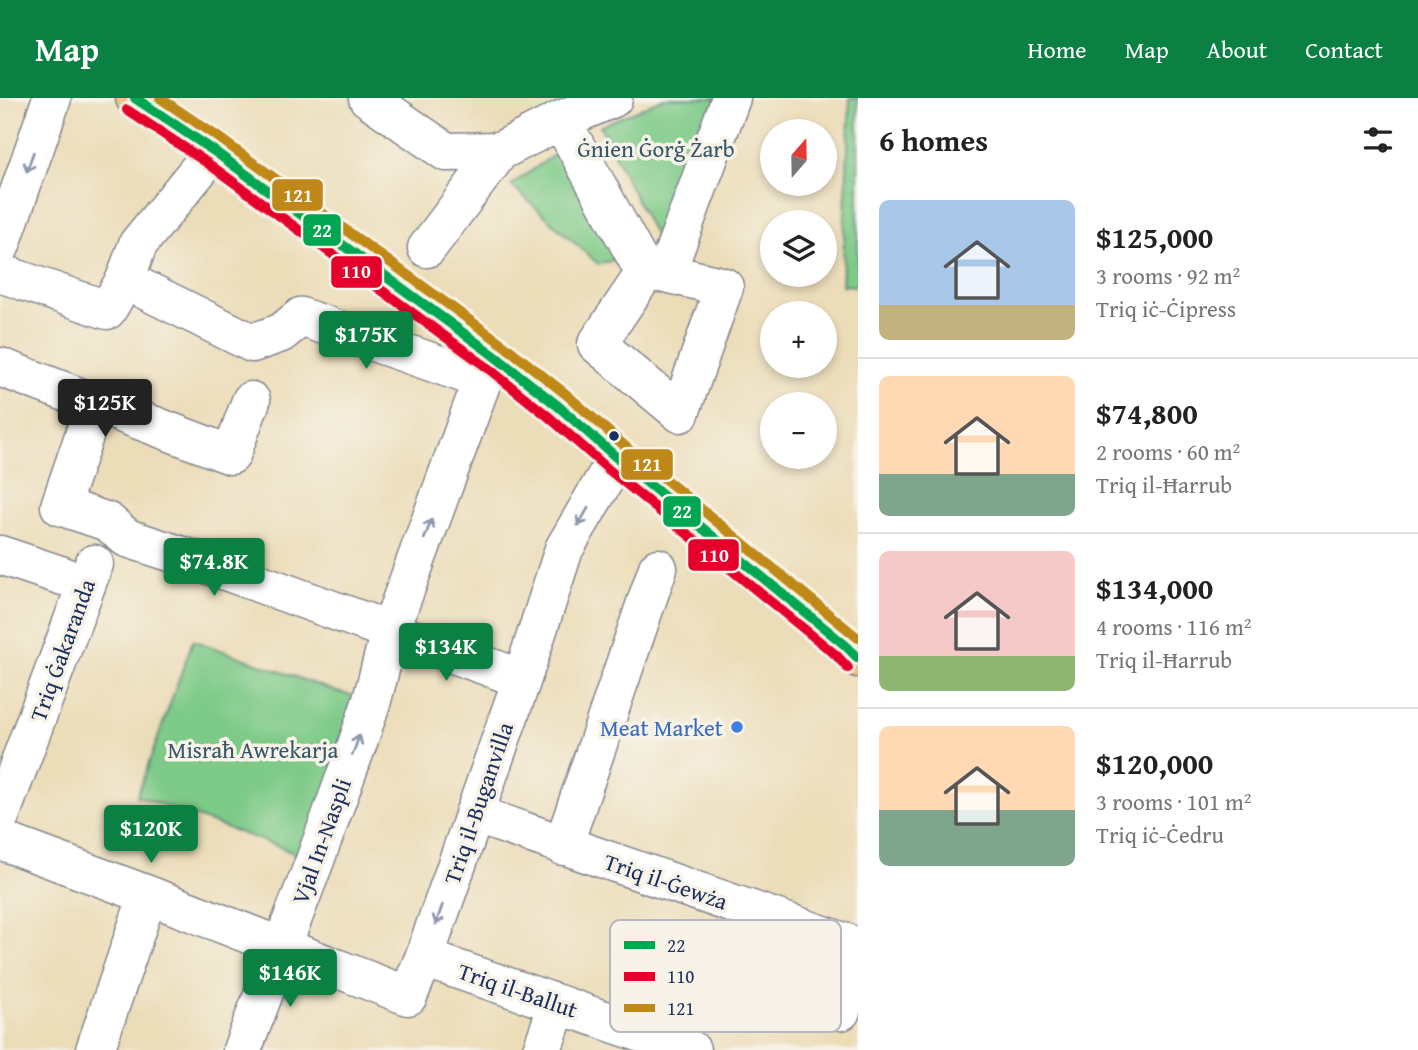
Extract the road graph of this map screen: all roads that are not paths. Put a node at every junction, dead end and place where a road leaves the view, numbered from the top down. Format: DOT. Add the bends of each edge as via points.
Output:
graph roads {
  1 [pos="52,98"];
  2 [pos="368,98"];
  3 [pos="613,98"];
  4 [pos="731,98"];
  5 [pos="140,99"];
  6 [pos="562,120"];
  7 [pos="214,151"];
  8 [pos="500,151"];
  9 [pos="0,247"];
  10 [pos="427,248"];
  11 [pos="0,273"];
  12 [pos="125,280"];
  13 [pos="0,367"];
  14 [pos="488,367"];
  15 [pos="251,401"];
  16 [pos="95,404"];
  17 [pos="617,458"];
  18 [pos="0,555"];
  19 [pos="658,568"];
  20 [pos="390,631"];
  21 [pos="854,652"];
  22 [pos="522,679"];
  23 [pos="474,814"];
  24 [pos="0,816"];
  25 [pos="0,840"];
  26 [pos="564,845"];
  27 [pos="148,895"];
  28 [pos="780,920"];
  29 [pos="841,941"];
  30 [pos="281,946"];
  31 [pos="858,947"];
  32 [pos="424,958"];
  33 [pos="858,963"];
  34 [pos="558,1004"];
  35 [pos="841,1011"];
  36 [pos="610,1022"];
  37 [pos="639,1032"];
  38 [pos="95,1050"];
  39 [pos="242,1050"];
  40 [pos="541,1050"];
  41 [pos="691,1050"];
  1 -- 9 [label="street, one-way"];
  2 -- 8 [label="street" via="446,152"];
  3 -- 6 [label="street"];
  4 -- 6 [label="street" via="655,273"];
  5 -- 7 [label="main road"];
  6 -- 8 [label="street"];
  7 -- 12 [label="street" via="138,244"];
  7 -- 14 [label="main road"];
  8 -- 10 [label="street"];
  11 -- 12 [label="street" via="107,310"];
  12 -- 14 [label="street" via="252,343 281,333 301,317"];
  13 -- 16 [label="street"];
  14 -- 17 [label="main road" via="558,406"];
  20 -- 14 [label="street, Vjal In-Naspli, one-way"];
  15 -- 16 [label="street" via="231,455"];
  16 -- 20 [label="street" via="60,506 108,522 127,538"];
  17 -- 21 [label="main road"];
  17 -- 22 [label="street, Triq il-Buganvilla, one-way" via="564,549"];
  18 -- 24 [label="street, Triq Ġakaranda" via="79,570"];
  19 -- 26 [label="street"];
  20 -- 22 [label="street"];
  30 -- 20 [label="street, Vjal In-Naspli, one-way" via="358,742"];
  22 -- 23 [label="street, Triq il-Buganvilla"];
  23 -- 26 [label="street, Triq il-Ġewża"];
  23 -- 32 [label="street, Triq il-Buganvilla, one-way"];
  25 -- 27 [label="street"];
  26 -- 28 [label="street, Triq il-Ġewża"];
  27 -- 30 [label="street"];
  27 -- 38 [label="street"];
  29 -- 31 [label="street, Triq il-Ġewża"];
  30 -- 32 [label="street, Triq il-Buganvilla" via="408,996"];
  30 -- 39 [label="street, Vjal In-Naspli"];
  32 -- 34 [label="street, Triq il-Ballut"];
  33 -- 35 [label="street"];
  34 -- 36 [label="street, Triq il-Ballut"];
  34 -- 40 [label="street"];
  37 -- 41 [label="street, Triq il-Ballut"];
}
